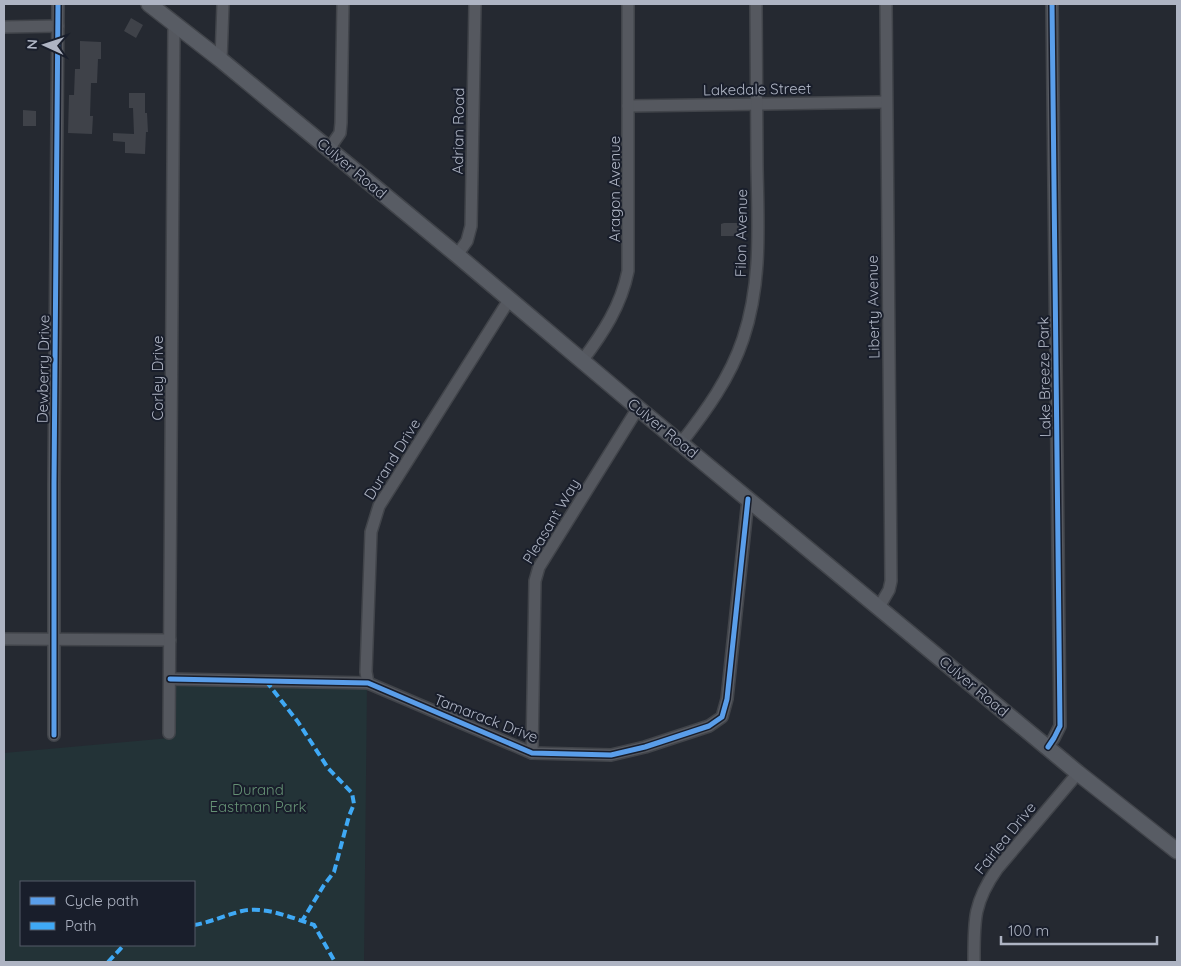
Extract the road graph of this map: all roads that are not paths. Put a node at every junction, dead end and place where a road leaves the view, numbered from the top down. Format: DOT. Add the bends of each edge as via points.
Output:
graph roads {
  1 [pos="58,4"];
  2 [pos="149,4"];
  3 [pos="223,4"];
  4 [pos="343,4"];
  5 [pos="475,4"];
  6 [pos="628,4"];
  7 [pos="756,4"];
  8 [pos="886,4"];
  9 [pos="1052,4"];
  10 [pos="174,23"];
  11 [pos="58,26"];
  12 [pos="4,27"];
  13 [pos="221,60"];
  14 [pos="886,102"];
  15 [pos="757,103"];
  16 [pos="628,106"];
  17 [pos="329,149"];
  18 [pos="457,255"];
  19 [pos="509,300"];
  20 [pos="582,361"];
  21 [pos="638,408"];
  22 [pos="681,443"];
  23 [pos="748,499"];
  24 [pos="879,607"];
  25 [pos="4,639"];
  26 [pos="54,640"];
  27 [pos="170,640"];
  28 [pos="170,679"];
  29 [pos="368,683"];
  30 [pos="169,733"];
  31 [pos="54,735"];
  32 [pos="1048,747"];
  33 [pos="532,753"];
  34 [pos="1078,773"];
  35 [pos="1177,851"];
  36 [pos="974,962"];
  1 -- 11 [label="street, Dewberry Drive"];
  2 -- 10 [label="main road, Culver Road"];
  3 -- 13 [label="street"];
  4 -- 17 [label="street" via="342,122 340,133"];
  5 -- 18 [label="street, Adrian Road" via="471,226 467,241"];
  6 -- 16 [label="street, Aragon Avenue"];
  7 -- 15 [label="street, Filon Avenue"];
  8 -- 14 [label="street, Liberty Avenue"];
  9 -- 32 [label="street, Lake Breeze Park" via="1060,726"];
  10 -- 13 [label="main road, Culver Road"];
  10 -- 27 [label="street, Corley Drive"];
  11 -- 12 [label="street"];
  11 -- 26 [label="street, Dewberry Drive"];
  13 -- 17 [label="main road, Culver Road"];
  14 -- 15 [label="street, Lakedale Street"];
  14 -- 24 [label="street, Liberty Avenue" via="891,581 890,590"];
  15 -- 16 [label="street, Lakedale Street"];
  15 -- 22 [label="street, Filon Avenue" via="758,258 750,316 725,379"];
  16 -- 20 [label="street, Aragon Avenue" via="628,271 615,310"];
  17 -- 18 [label="main road, Culver Road"];
  18 -- 19 [label="main road, Culver Road"];
  19 -- 20 [label="main road, Culver Road"];
  19 -- 29 [label="street, Durand Drive" via="379,506 374,519"];
  20 -- 21 [label="main road, Culver Road"];
  21 -- 22 [label="main road, Culver Road"];
  21 -- 33 [label="street, Pleasant Way" via="537,574"];
  22 -- 23 [label="main road, Culver Road"];
  23 -- 24 [label="main road, Culver Road"];
  23 -- 33 [label="street, Tamarack Drive" via="727,698 722,717 709,726 611,755"];
  24 -- 32 [label="main road, Culver Road"];
  25 -- 26 [label="street"];
  26 -- 27 [label="street"];
  26 -- 31 [label="street, Dewberry Drive"];
  27 -- 28 [label="street, Corley Drive"];
  28 -- 29 [label="street, Tamarack Drive"];
  28 -- 30 [label="street, Corley Drive"];
  29 -- 33 [label="street, Tamarack Drive"];
  32 -- 34 [label="main road, Culver Road"];
  34 -- 35 [label="main road, Culver Road"];
  34 -- 36 [label="street, Fairlea Drive" via="986,885 975,915"];
}
